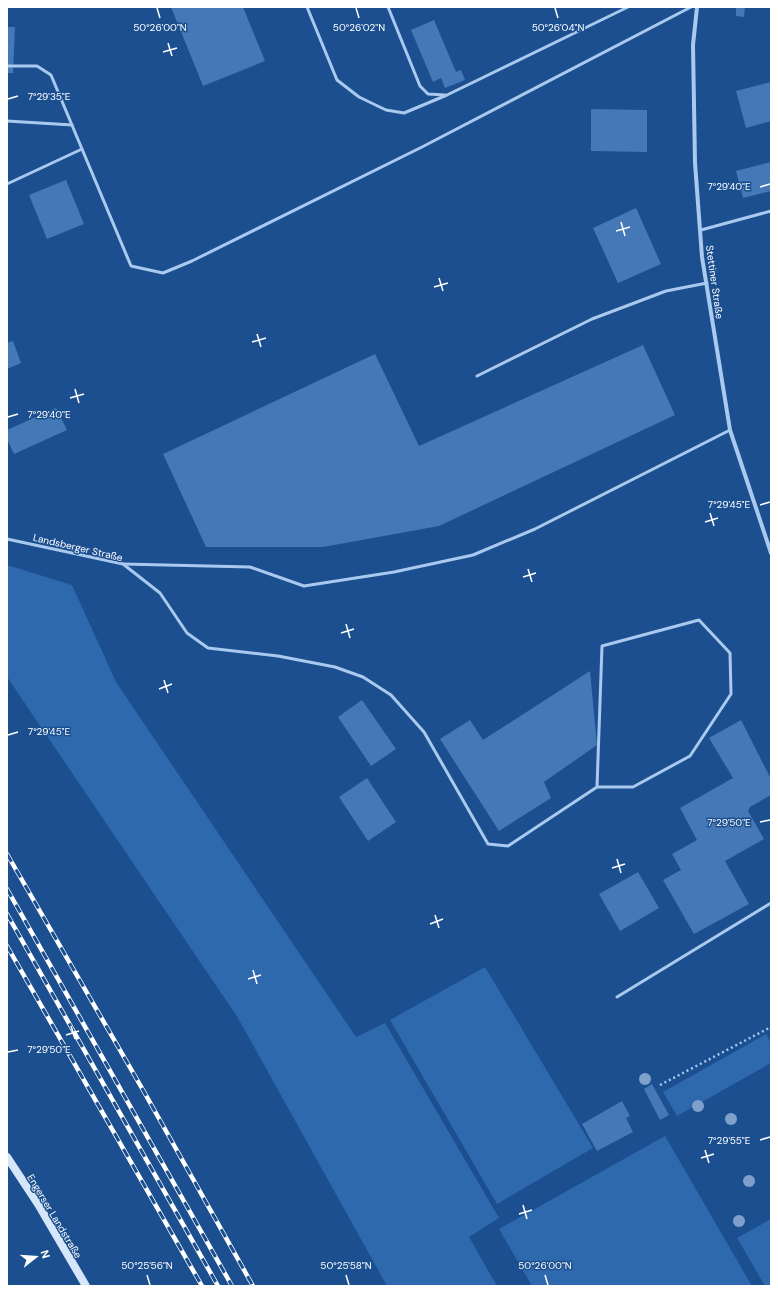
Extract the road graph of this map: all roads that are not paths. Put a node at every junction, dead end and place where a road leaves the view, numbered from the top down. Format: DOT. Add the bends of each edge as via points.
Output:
graph roads {
  1 [pos="307,7"];
  2 [pos="388,7"];
  3 [pos="628,7"];
  4 [pos="691,7"];
  5 [pos="697,7"];
  6 [pos="7,66"];
  7 [pos="447,94"];
  8 [pos="7,121"];
  9 [pos="72,125"];
  10 [pos="82,149"];
  11 [pos="7,184"];
  12 [pos="771,211"];
  13 [pos="701,230"];
  14 [pos="707,283"];
  15 [pos="477,376"];
  16 [pos="730,430"];
  17 [pos="7,539"];
  18 [pos="771,553"];
  19 [pos="123,564"];
  20 [pos="597,787"];
  21 [pos="771,903"];
  22 [pos="617,997"];
  23 [pos="7,1157"];
  24 [pos="86,1286"];
  1 -- 7 [label="lane" via="337,80 359,97 386,110 404,113"];
  2 -- 7 [label="lane" via="420,86 428,94"];
  3 -- 7 [label="lane"];
  4 -- 10 [label="lane" via="422,147 163,273 131,266"];
  5 -- 13 [label="street, Stettiner Straße" via="693,45 695,163"];
  6 -- 9 [label="lane" via="37,66 51,75"];
  8 -- 9 [label="lane"];
  9 -- 10 [label="lane"];
  10 -- 11 [label="lane"];
  12 -- 13 [label="lane"];
  13 -- 14 [label="street, Stettiner Straße" via="702,257"];
  14 -- 15 [label="lane" via="666,291 592,319"];
  14 -- 16 [label="street, Stettiner Straße"];
  16 -- 18 [label="street, Stettiner Straße"];
  16 -- 19 [label="lane" via="535,529 473,555 394,572 304,586 250,567"];
  17 -- 19 [label="lane, Landsberger Straße"];
  19 -- 20 [label="lane, Landsberger Straße" via="160,593 187,634 208,648 278,656 335,667 363,676 391,695 424,732 488,844 508,846"];
  20 -- 20 [label="lane" via="633,787 690,756 731,694 730,653 698,620 602,646"];
  21 -- 22 [label="lane"];
  23 -- 24 [label="main road, Engerser Landstraße"];
}
